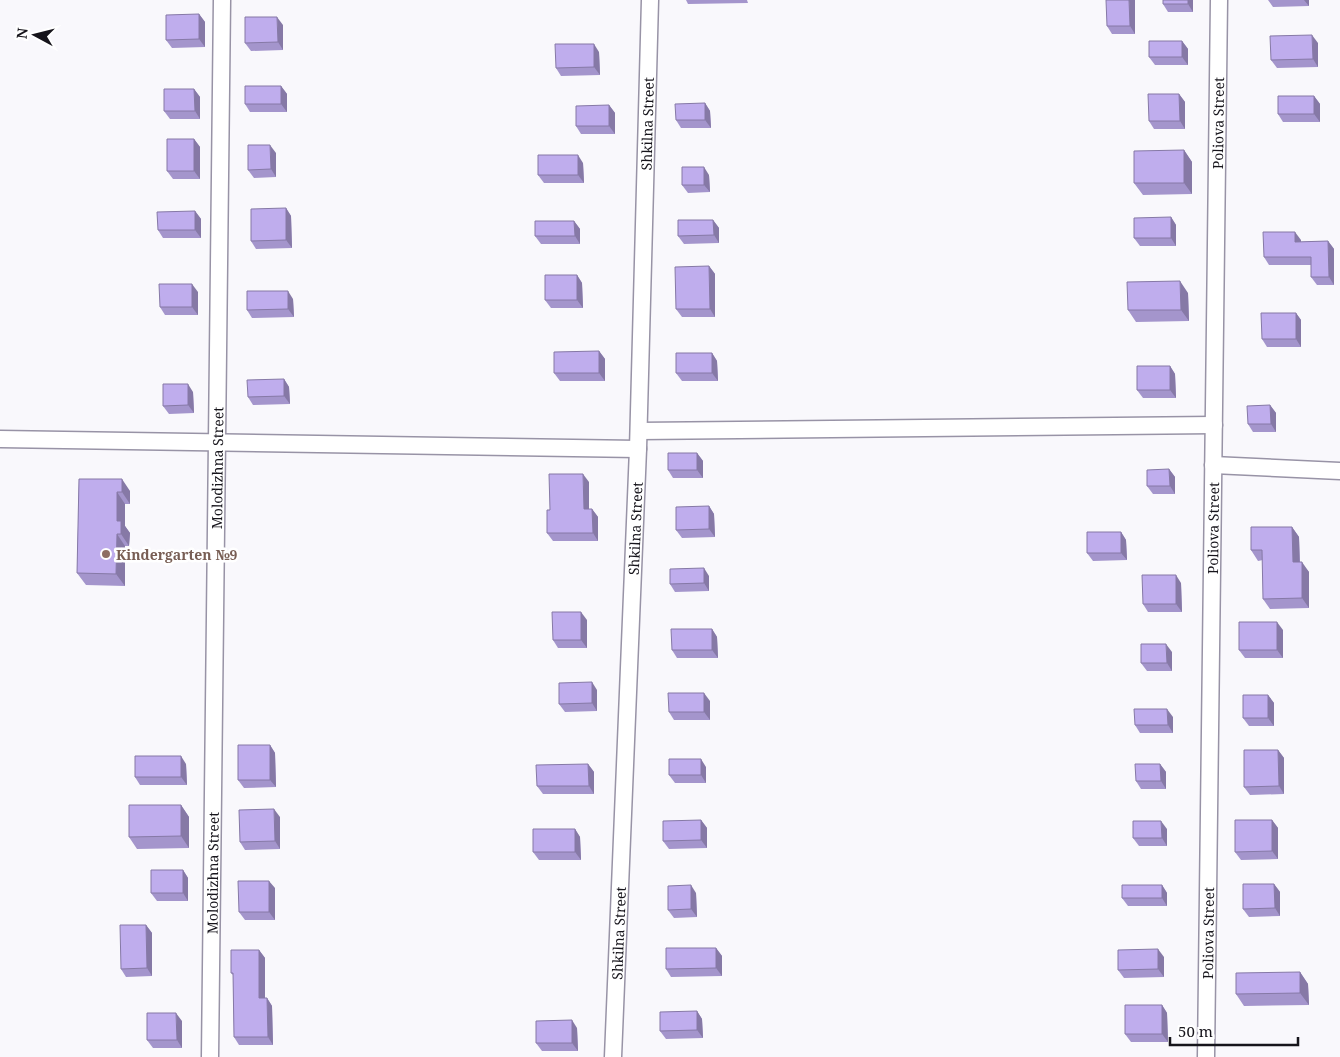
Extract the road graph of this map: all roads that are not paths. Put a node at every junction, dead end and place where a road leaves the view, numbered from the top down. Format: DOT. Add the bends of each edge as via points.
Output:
graph roads {
  1 [pos="222,0"];
  2 [pos="650,0"];
  3 [pos="1219,0"];
  4 [pos="1214,425"];
  5 [pos="639,431"];
  6 [pos="0,439"];
  7 [pos="218,442"];
  8 [pos="638,449"];
  9 [pos="1214,465"];
  10 [pos="1340,471"];
  11 [pos="210,1057"];
  12 [pos="613,1057"];
  13 [pos="1206,1057"];
  1 -- 7 [label="street, Molodizhna Street"];
  2 -- 5 [label="street, Shkilna Street"];
  3 -- 4 [label="street, Poliova Street"];
  4 -- 5 [label="street"];
  4 -- 9 [label="street, Poliova Street"];
  5 -- 8 [label="street, Shkilna Street"];
  6 -- 7 [label="street"];
  7 -- 8 [label="street"];
  7 -- 11 [label="street, Molodizhna Street"];
  8 -- 12 [label="street, Shkilna Street"];
  9 -- 10 [label="street"];
  9 -- 13 [label="street, Poliova Street"];
}
